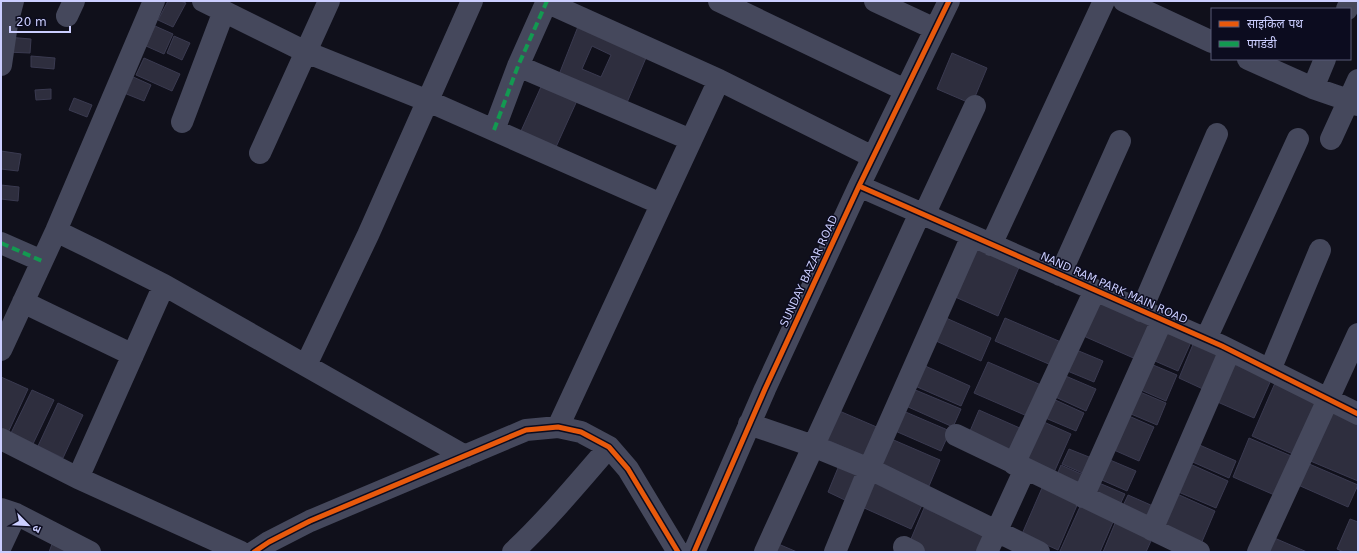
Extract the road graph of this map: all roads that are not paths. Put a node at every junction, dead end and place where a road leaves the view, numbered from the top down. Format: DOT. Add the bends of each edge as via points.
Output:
graph roads {
  1 [pos="14,1"];
  2 [pos="154,1"];
  3 [pos="330,1"];
  4 [pos="472,1"];
  5 [pos="719,1"];
  6 [pos="875,1"];
  7 [pos="948,1"];
  8 [pos="1104,1"];
  9 [pos="1124,1"];
  10 [pos="546,2"];
  11 [pos="213,4"];
  12 [pos="935,29"];
  13 [pos="1211,42"];
  14 [pos="306,52"];
  15 [pos="1250,60"];
  16 [pos="1325,60"];
  17 [pos="1,65"];
  18 [pos="518,66"];
  19 [pos="719,80"];
  20 [pos="1358,80"];
  21 [pos="1312,88"];
  22 [pos="905,90"];
  23 [pos="428,101"];
  24 [pos="1353,103"];
  25 [pos="975,106"];
  26 [pos="182,122"];
  27 [pos="494,130"];
  28 [pos="1217,134"];
  29 [pos="1298,139"];
  30 [pos="1331,139"];
  31 [pos="691,140"];
  32 [pos="1120,141"];
  33 [pos="260,153"];
  34 [pos="874,157"];
  35 [pos="859,186"];
  36 [pos="662,204"];
  37 [pos="922,214"];
  38 [pos="56,232"];
  39 [pos="981,240"];
  40 [pos="1,243"];
  41 [pos="1320,250"];
  42 [pos="42,261"];
  43 [pos="1060,275"];
  44 [pos="164,284"];
  45 [pos="1095,290"];
  46 [pos="23,302"];
  47 [pos="1141,310"];
  48 [pos="1162,320"];
  49 [pos="1358,334"];
  50 [pos="1206,339"];
  51 [pos="1,350"];
  52 [pos="1230,350"];
  53 [pos="133,355"];
  54 [pos="306,365"];
  55 [pos="1270,370"];
  56 [pos="1328,399"];
  57 [pos="1358,414"];
  58 [pos="749,424"];
  59 [pos="558,427"];
  60 [pos="956,435"];
  61 [pos="1,439"];
  62 [pos="813,446"];
  63 [pos="609,447"];
  64 [pos="465,456"];
  65 [pos="1019,466"];
  66 [pos="869,469"];
  67 [pos="78,478"];
  68 [pos="1083,497"];
  69 [pos="8,512"];
  70 [pos="1152,530"];
  71 [pos="997,532"];
  72 [pos="1,546"];
  73 [pos="90,552"];
  74 [pos="241,552"];
  75 [pos="254,552"];
  76 [pos="513,552"];
  77 [pos="678,552"];
  78 [pos="694,552"];
  79 [pos="765,552"];
  80 [pos="835,552"];
  81 [pos="987,552"];
  82 [pos="1039,552"];
  83 [pos="1199,552"];
  84 [pos="1258,552"];
  1 -- 17 [label="street" via="7,24"];
  2 -- 38 [label="street"];
  3 -- 14 [label="street"];
  4 -- 23 [label="street"];
  5 -- 22 [label="street"];
  6 -- 12 [label="street"];
  7 -- 12 [label="street, SUNDAY BAZAR ROAD"];
  8 -- 39 [label="street"];
  9 -- 13 [label="street"];
  10 -- 18 [label="street"];
  10 -- 19 [label="street"];
  11 -- 14 [label="street"];
  11 -- 26 [label="street"];
  12 -- 22 [label="street, SUNDAY BAZAR ROAD"];
  14 -- 23 [label="street"];
  14 -- 33 [label="street"];
  15 -- 21 [label="street"];
  16 -- 21 [label="street"];
  18 -- 27 [label="street"];
  18 -- 31 [label="street"];
  19 -- 31 [label="street"];
  19 -- 34 [label="street"];
  20 -- 24 [label="street"];
  21 -- 24 [label="street"];
  22 -- 34 [label="street, SUNDAY BAZAR ROAD"];
  23 -- 27 [label="street"];
  23 -- 54 [label="street"];
  24 -- 30 [label="street"];
  25 -- 37 [label="street"];
  27 -- 36 [label="street"];
  28 -- 47 [label="street"];
  29 -- 50 [label="street"];
  31 -- 36 [label="street"];
  32 -- 43 [label="street"];
  34 -- 35 [label="street, SUNDAY BAZAR ROAD"];
  35 -- 37 [label="street, NAND RAM PARK MAIN ROAD"];
  35 -- 58 [label="street, SUNDAY BAZAR ROAD"];
  36 -- 59 [label="street"];
  37 -- 39 [label="street, NAND RAM PARK MAIN ROAD"];
  37 -- 62 [label="street"];
  38 -- 42 [label="street"];
  38 -- 44 [label="street"];
  39 -- 43 [label="street, NAND RAM PARK MAIN ROAD"];
  39 -- 66 [label="street"];
  40 -- 42 [label="street"];
  41 -- 55 [label="street"];
  42 -- 46 [label="street"];
  43 -- 45 [label="street, NAND RAM PARK MAIN ROAD"];
  44 -- 53 [label="street"];
  44 -- 54 [label="street"];
  45 -- 47 [label="street, NAND RAM PARK MAIN ROAD"];
  45 -- 65 [label="street"];
  46 -- 51 [label="street"];
  46 -- 53 [label="street"];
  47 -- 48 [label="street, NAND RAM PARK MAIN ROAD"];
  48 -- 50 [label="street, NAND RAM PARK MAIN ROAD"];
  48 -- 68 [label="street"];
  49 -- 56 [label="street"];
  50 -- 52 [label="street, NAND RAM PARK MAIN ROAD"];
  52 -- 55 [label="street, NAND RAM PARK MAIN ROAD"];
  52 -- 70 [label="street"];
  53 -- 67 [label="street"];
  54 -- 64 [label="street"];
  55 -- 56 [label="street, NAND RAM PARK MAIN ROAD"];
  56 -- 57 [label="street, NAND RAM PARK MAIN ROAD"];
  56 -- 84 [label="street"];
  58 -- 62 [label="street"];
  58 -- 78 [label="street, SUNDAY BAZAR ROAD"];
  59 -- 63 [label="street" via="581,432"];
  59 -- 64 [label="street" via="526,430"];
  60 -- 65 [label="street"];
  61 -- 67 [label="street"];
  62 -- 66 [label="street"];
  62 -- 79 [label="street"];
  63 -- 76 [label="street"];
  63 -- 77 [label="street" via="628,469"];
  64 -- 75 [label="street" via="310,521"];
  65 -- 68 [label="street"];
  65 -- 71 [label="street"];
  66 -- 71 [label="street"];
  66 -- 80 [label="street"];
  67 -- 74 [label="street"];
  68 -- 70 [label="street"];
  69 -- 72 [label="street"];
  69 -- 73 [label="street"];
  70 -- 83 [label="street"];
  71 -- 81 [label="street"];
  71 -- 82 [label="street"];
}
